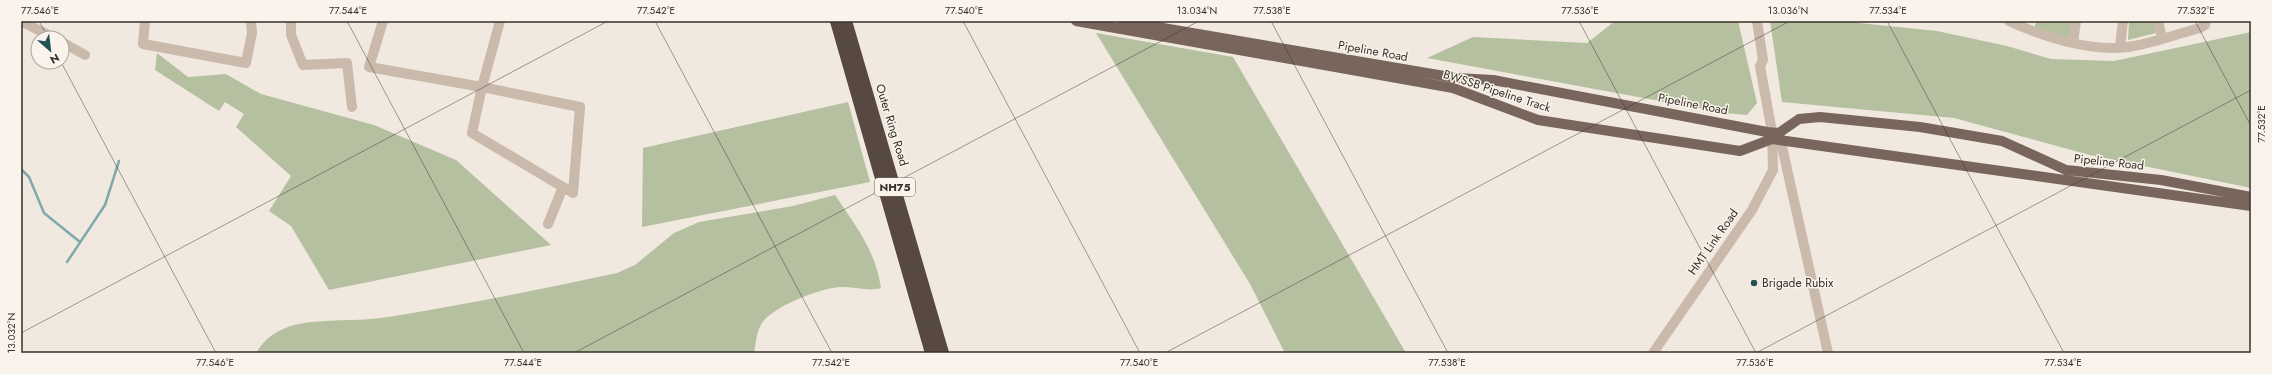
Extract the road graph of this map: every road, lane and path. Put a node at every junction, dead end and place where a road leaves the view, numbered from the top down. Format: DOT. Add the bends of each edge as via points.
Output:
graph roads {
  1 [pos="22,21"];
  2 [pos="145,21"];
  3 [pos="251,21"];
  4 [pos="291,21"];
  5 [pos="383,21"];
  6 [pos="500,21"];
  7 [pos="836,21"];
  8 [pos="846,21"];
  9 [pos="1076,21"];
  10 [pos="1122,21"];
  11 [pos="1757,21"];
  12 [pos="2009,21"];
  13 [pos="2076,21"];
  14 [pos="2122,21"];
  15 [pos="2158,21"];
  16 [pos="2206,21"];
  17 [pos="2031,25"];
  18 [pos="39,30"];
  19 [pos="2162,38"];
  20 [pos="2073,42"];
  21 [pos="70,47"];
  22 [pos="2120,47"];
  23 [pos="85,55"];
  24 [pos="482,88"];
  25 [pos="352,107"];
  26 [pos="1776,136"];
  27 [pos="563,187"];
  28 [pos="2251,197"];
  29 [pos="2251,206"];
  30 [pos="548,224"];
  31 [pos="931,353"];
  32 [pos="943,353"];
  33 [pos="1653,353"];
  34 [pos="1828,353"];
  1 -- 18 [label="street"];
  2 -- 3 [label="street" via="143,44 246,63 252,34"];
  4 -- 25 [label="street" via="291,35 303,65 348,63"];
  5 -- 24 [label="street" via="369,68"];
  6 -- 24 [label="street"];
  7 -- 31 [label="highway, Outer Ring Road / NH75"];
  8 -- 32 [label="highway, Outer Ring Road / NH75"];
  9 -- 26 [label="main road, BWSSB Pipeline Track" via="1453,88 1538,120 1740,150"];
  10 -- 26 [label="main road, Pipeline Road" via="1456,78 1493,80"];
  11 -- 26 [label="street, HMT Link Road"];
  12 -- 17 [label="street"];
  13 -- 20 [label="street"];
  14 -- 22 [label="street"];
  15 -- 19 [label="street"];
  16 -- 19 [label="street" via="2200,28"];
  17 -- 20 [label="street"];
  19 -- 22 [label="street"];
  20 -- 22 [label="street"];
  21 -- 23 [label="street"];
  24 -- 27 [label="street" via="472,133"];
  24 -- 27 [label="street" via="580,107 573,193"];
  26 -- 28 [label="main road, Pipeline Road" via="1800,119 1820,117 1920,127 2002,141 2066,170 2161,180"];
  26 -- 29 [label="main road, Pipeline Road"];
  26 -- 33 [label="street, HMT Link Road" via="1773,170 1752,210"];
  26 -- 34 [label="street"];
  27 -- 30 [label="street"];
}
